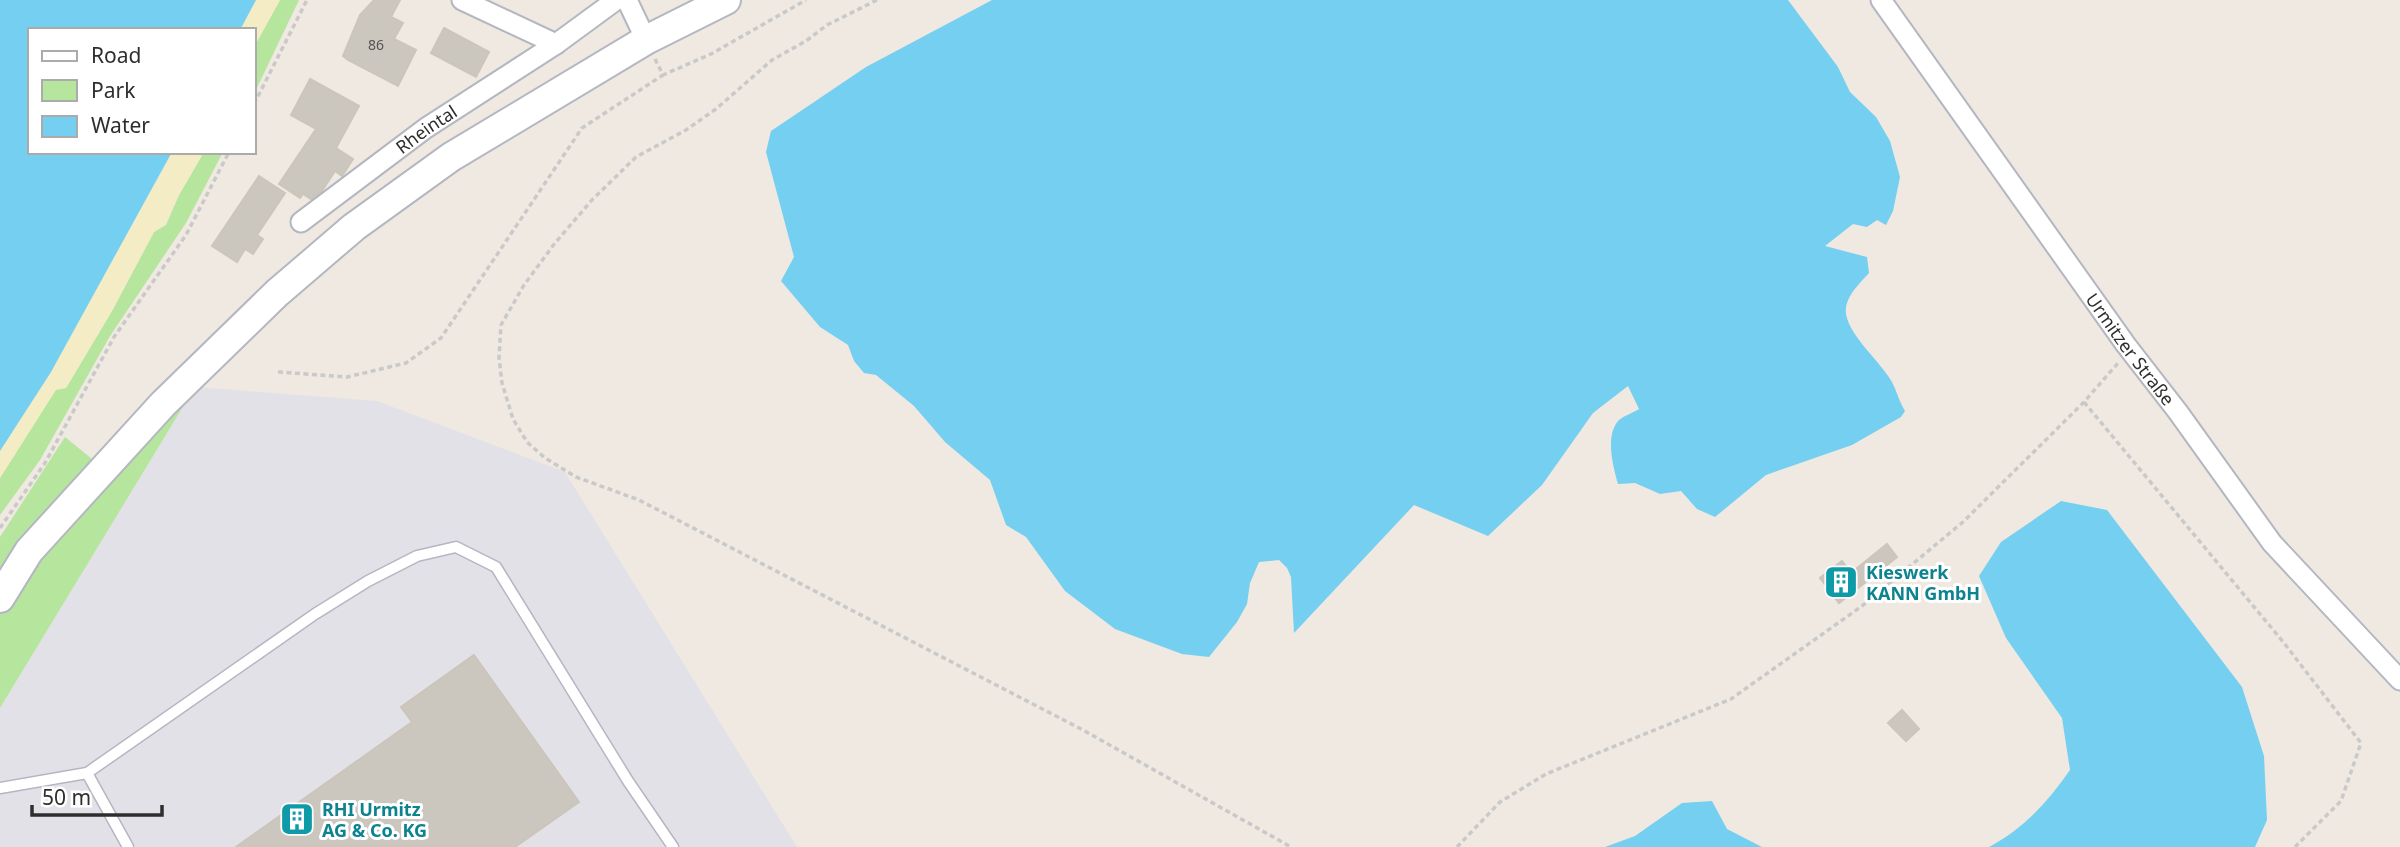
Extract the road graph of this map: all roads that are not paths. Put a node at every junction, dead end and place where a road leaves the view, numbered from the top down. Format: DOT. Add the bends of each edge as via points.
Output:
graph roads {
  1 [pos="462,0"];
  2 [pos="616,0"];
  3 [pos="627,0"];
  4 [pos="726,0"];
  5 [pos="1881,0"];
  6 [pos="646,40"];
  7 [pos="556,44"];
  8 [pos="301,222"];
  9 [pos="0,598"];
  10 [pos="2400,680"];
  11 [pos="87,773"];
  12 [pos="0,788"];
  13 [pos="128,847"];
  14 [pos="673,847"];
  1 -- 7 [label="street"];
  2 -- 7 [label="street, Rheintal"];
  3 -- 6 [label="street"];
  4 -- 6 [label="street"];
  5 -- 10 [label="street, Urmitzer Straße" via="2272,543"];
  6 -- 9 [label="street" via="451,157 354,227 296,277 163,404 29,551"];
  7 -- 8 [label="street, Rheintal" via="426,128"];
  11 -- 12 [label="lane"];
  11 -- 13 [label="lane"];
  11 -- 14 [label="lane" via="368,581 417,556 456,547 496,567"];
}
